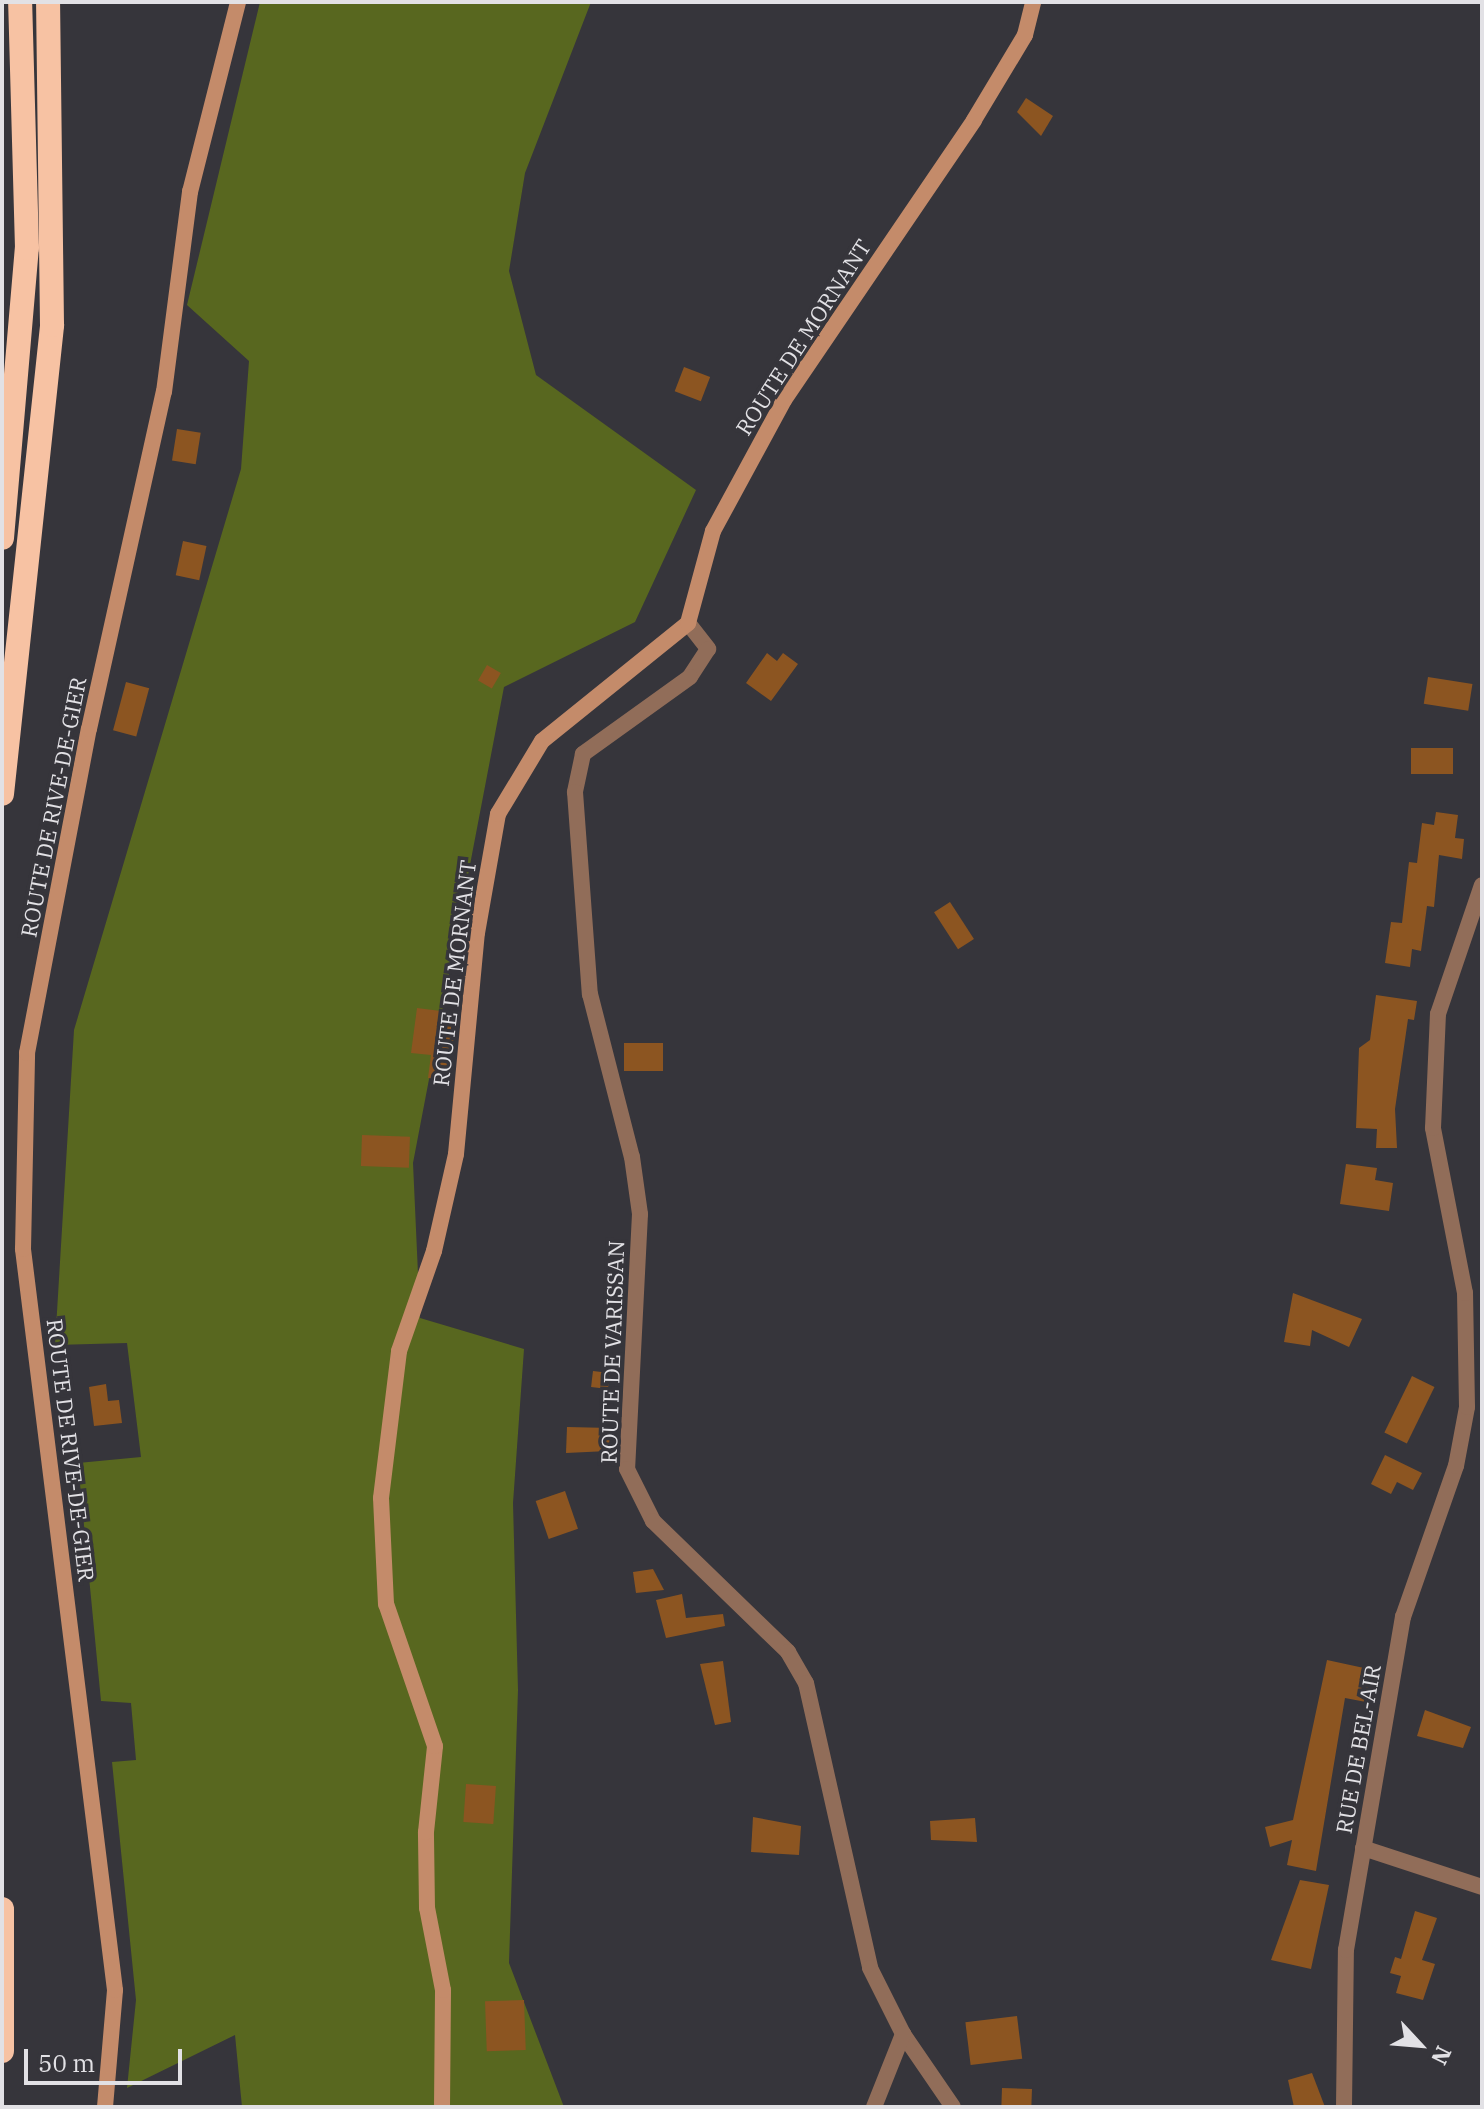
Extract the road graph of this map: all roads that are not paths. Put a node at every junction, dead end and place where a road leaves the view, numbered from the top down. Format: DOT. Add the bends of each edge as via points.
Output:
graph roads {
  1 [pos="20,2"];
  2 [pos="48,2"];
  3 [pos="238,2"];
  4 [pos="1033,2"];
  5 [pos="2,538"];
  6 [pos="688,623"];
  7 [pos="2,794"];
  8 [pos="1482,885"];
  9 [pos="1475,1410"];
  10 [pos="1363,1848"];
  11 [pos="1482,1887"];
  12 [pos="2,1909"];
  13 [pos="903,2034"];
  14 [pos="2,2051"];
  15 [pos="105,2107"];
  16 [pos="442,2107"];
  17 [pos="874,2107"];
  18 [pos="953,2107"];
  19 [pos="1344,2107"];
  1 -- 5 [label="highway" via="27,248"];
  2 -- 7 [label="highway" via="55,153 52,325"];
  3 -- 15 [label="main road, ROUTE DE RIVE-DE-GIER" via="190,192 164,392 89,729 27,1053 23,1249 115,1990"];
  4 -- 6 [label="main road, ROUTE DE MORNANT" via="1025,35 974,120 784,400 713,531"];
  6 -- 13 [label="street, ROUTE DE VARISSAN" via="708,649 690,677 583,754 575,792 590,994 632,1157 640,1214 627,1469 653,1521 788,1652 806,1683 870,1968"];
  6 -- 16 [label="main road, ROUTE DE MORNANT" via="542,741 498,814 477,933 456,1154 434,1251 399,1351 386,1424 386,1604 435,1746 426,1832 427,1908 443,1990"];
  8 -- 9 [label="street, RUE DE BEL-AIR" via="1438,1014 1433,1128 1465,1293"];
  9 -- 10 [label="street, RUE DE BEL-AIR" via="1403,1617"];
  10 -- 11 [label="street"];
  10 -- 19 [label="street, RUE DE BEL-AIR" via="1346,1950"];
  12 -- 14 [label="highway"];
  13 -- 17 [label="street"];
  13 -- 18 [label="street, ROUTE DE VARISSAN"];
}
